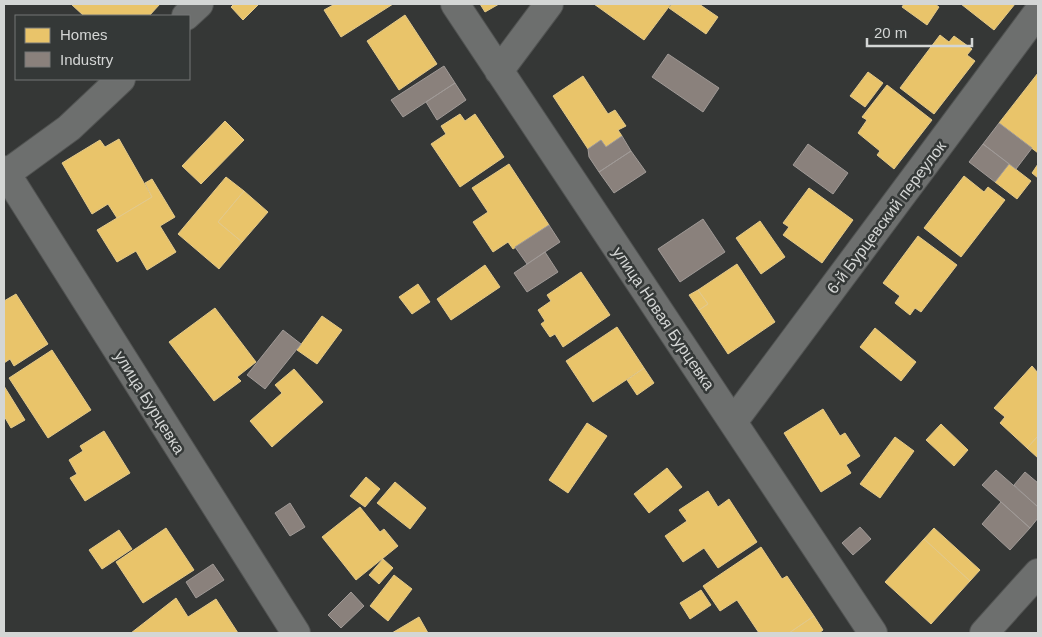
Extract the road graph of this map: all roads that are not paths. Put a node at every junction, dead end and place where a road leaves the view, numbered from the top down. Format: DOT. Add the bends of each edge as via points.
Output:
graph roads {
  1 [pos="199,4"];
  2 [pos="455,4"];
  3 [pos="549,4"];
  4 [pos="1038,12"];
  5 [pos="187,15"];
  6 [pos="499,70"];
  7 [pos="119,80"];
  8 [pos="5,172"];
  9 [pos="733,422"];
  10 [pos="1038,573"];
  11 [pos="296,633"];
  12 [pos="872,633"];
  13 [pos="984,633"];
  1 -- 5 [label="street"];
  2 -- 6 [label="street, улица Новая Бурцевка"];
  3 -- 6 [label="street"];
  4 -- 9 [label="street, 6-й Бурцевский переулок"];
  6 -- 9 [label="street, улица Новая Бурцевка"];
  7 -- 8 [label="street" via="69,128"];
  8 -- 11 [label="street, улица Бурцевка"];
  9 -- 12 [label="street, улица Новая Бурцевка"];
  10 -- 13 [label="street"];
}
